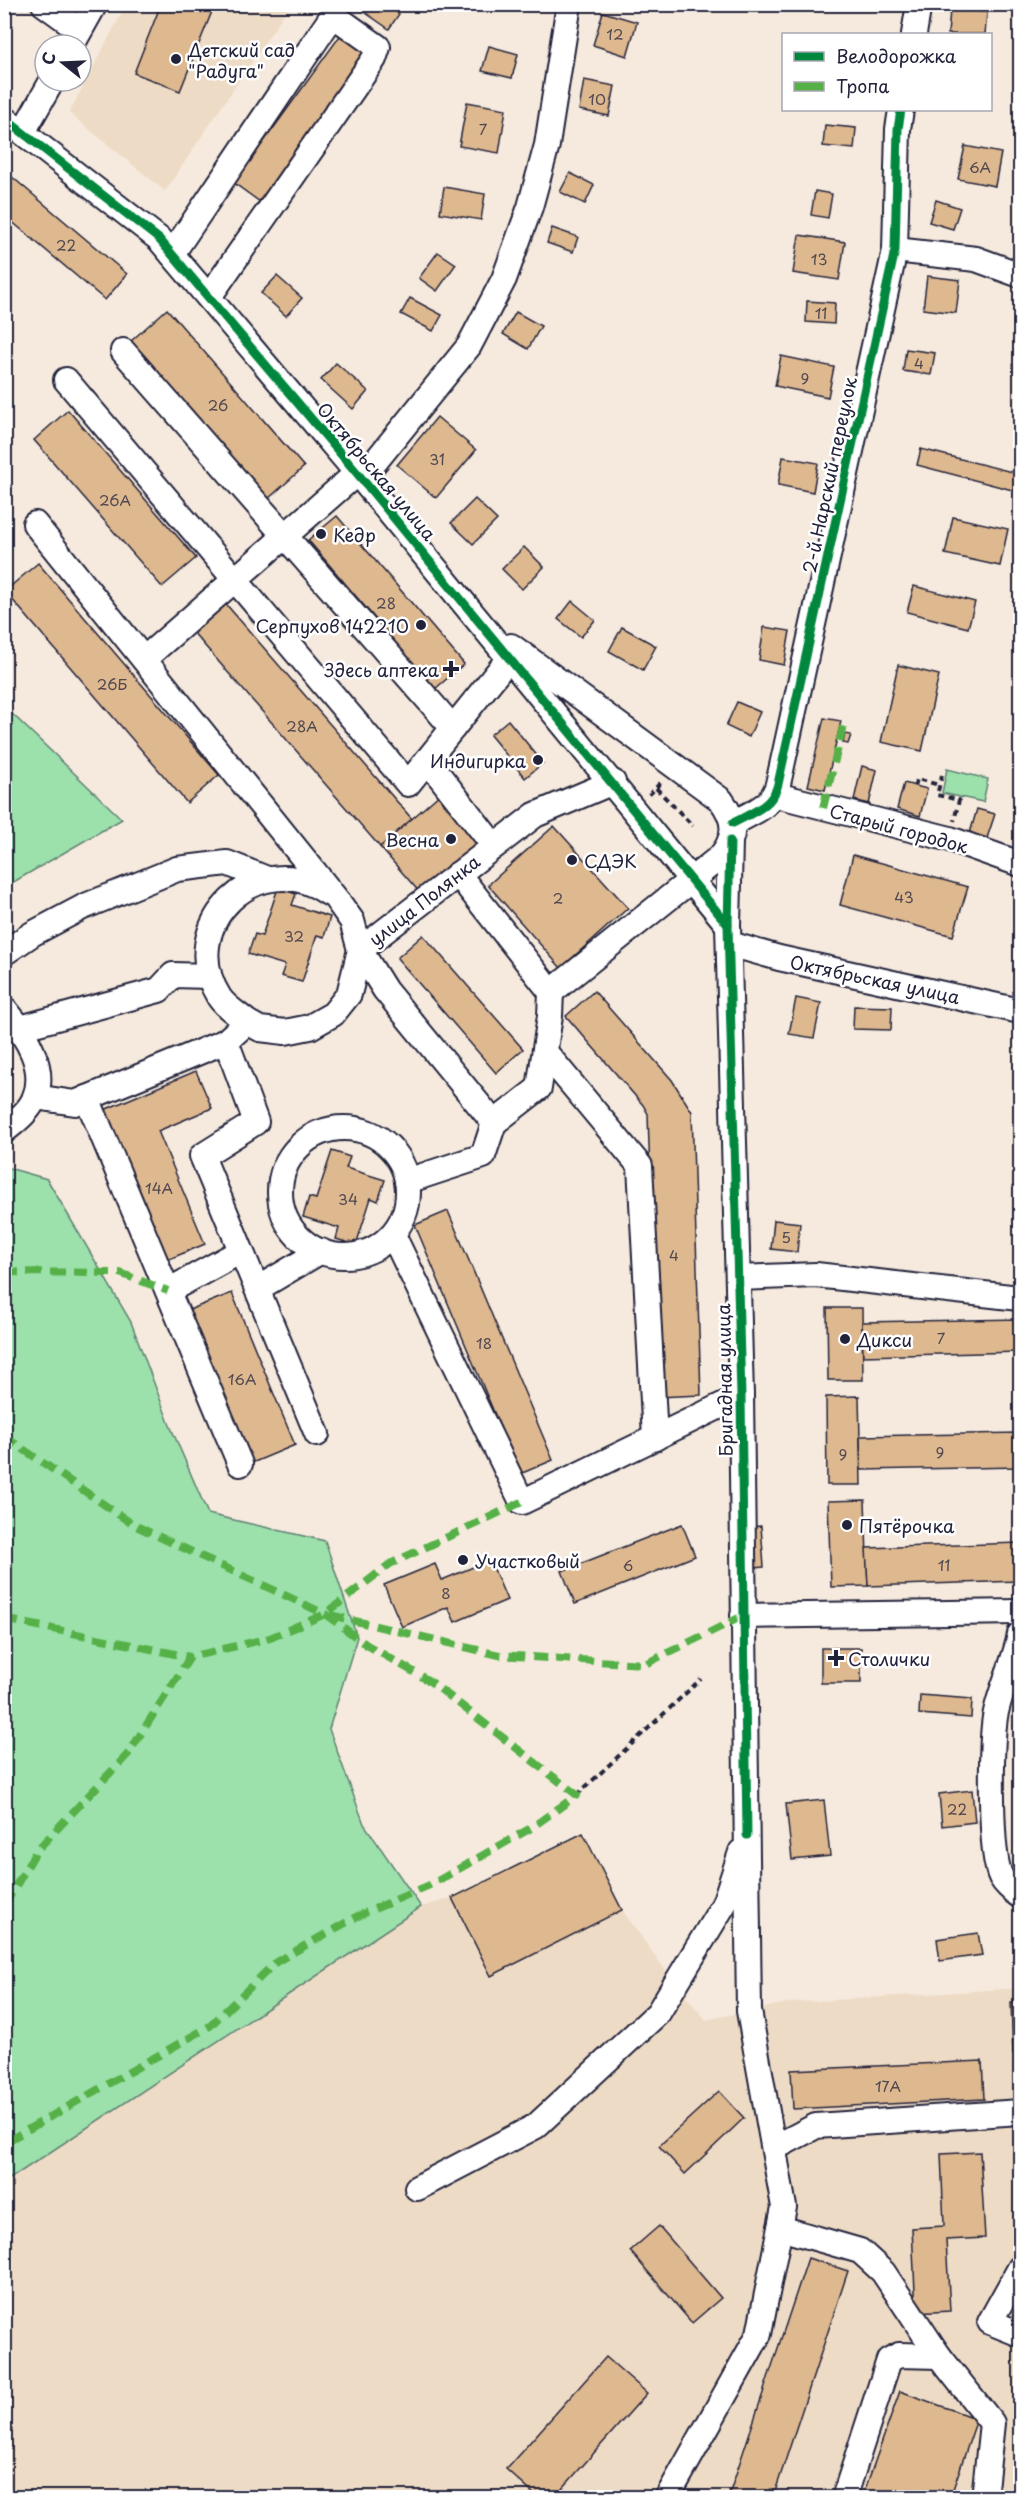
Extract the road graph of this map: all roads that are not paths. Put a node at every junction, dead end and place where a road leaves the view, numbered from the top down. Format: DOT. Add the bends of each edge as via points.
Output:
graph roads {
  1 [pos="44,4"];
  2 [pos="95,4"];
  3 [pos="569,4"];
  4 [pos="919,4"];
  5 [pos="333,10"];
  6 [pos="71,33"];
  7 [pos="79,33"];
  8 [pos="914,33"];
  9 [pos="42,93"];
  10 [pos="901,111"];
  11 [pos="12,130"];
  12 [pos="895,250"];
  13 [pos="172,254"];
  14 [pos="1020,275"];
  15 [pos="209,297"];
  16 [pos="123,351"];
  17 [pos="66,380"];
  18 [pos="360,475"];
  19 [pos="35,524"];
  20 [pos="285,536"];
  21 [pos="235,579"];
  22 [pos="483,625"];
  23 [pos="510,657"];
  24 [pos="144,659"];
  25 [pos="453,728"];
  26 [pos="427,760"];
  27 [pos="612,782"];
  28 [pos="776,795"];
  29 [pos="732,832"];
  30 [pos="494,846"];
  31 [pos="1020,864"];
  32 [pos="458,874"];
  33 [pos="267,879"];
  34 [pos="690,880"];
  35 [pos="337,900"];
  36 [pos="729,934"];
  37 [pos="360,950"];
  38 [pos="4,953"];
  39 [pos="209,976"];
  40 [pos="551,992"];
  41 [pos="4,1008"];
  42 [pos="1020,1011"];
  43 [pos="12,1021"];
  44 [pos="247,1022"];
  45 [pos="226,1041"];
  46 [pos="545,1052"];
  47 [pos="35,1097"];
  48 [pos="87,1098"];
  49 [pos="494,1123"];
  50 [pos="4,1131"];
  51 [pos="407,1181"];
  52 [pos="393,1235"];
  53 [pos="242,1251"];
  54 [pos="321,1251"];
  55 [pos="738,1278"];
  56 [pos="257,1289"];
  57 [pos="168,1291"];
  58 [pos="1020,1295"];
  59 [pos="741,1396"];
  60 [pos="317,1434"];
  61 [pos="655,1438"];
  62 [pos="240,1464"];
  63 [pos="1020,1612"];
  64 [pos="743,1616"];
  65 [pos="1020,1634"];
  66 [pos="747,1835"];
  67 [pos="1020,1896"];
  68 [pos="1020,2112"];
  69 [pos="774,2148"];
  70 [pos="417,2188"];
  71 [pos="780,2228"];
  72 [pos="1020,2268"];
  73 [pos="1020,2334"];
  74 [pos="939,2356"];
  75 [pos="667,2498"];
  76 [pos="844,2498"];
  77 [pos="984,2498"];
  1 -- 6 [label="street"];
  2 -- 7 [label="street"];
  3 -- 18 [label="street" via="547,145 504,279 470,346"];
  4 -- 8 [label="street"];
  5 -- 13 [label="street"];
  5 -- 15 [label="street" via="378,47 374,59"];
  9 -- 11 [label="street"];
  10 -- 12 [label="street, 2-й Нарский переулок"];
  11 -- 13 [label="street, Октябрьская улица" via="159,239"];
  12 -- 14 [label="street" via="976,259"];
  12 -- 28 [label="street, 2-й Нарский переулок"];
  13 -- 15 [label="street, Октябрьская улица"];
  15 -- 18 [label="street, Октябрьская улица"];
  16 -- 20 [label="street"];
  17 -- 21 [label="street"];
  18 -- 20 [label="street"];
  18 -- 22 [label="street, Октябрьская улица"];
  19 -- 24 [label="street"];
  20 -- 21 [label="street"];
  20 -- 25 [label="street"];
  21 -- 24 [label="street"];
  21 -- 26 [label="street" via="408,784"];
  22 -- 23 [label="street, Октябрьская улица"];
  22 -- 29 [label="street" via="721,800 730,811"];
  23 -- 25 [label="street"];
  23 -- 27 [label="street, Октябрьская улица"];
  24 -- 35 [label="street"];
  25 -- 26 [label="street"];
  26 -- 30 [label="street"];
  27 -- 30 [label="street, улица Полянка" via="535,815"];
  27 -- 34 [label="street, Октябрьская улица"];
  28 -- 29 [label="street"];
  28 -- 31 [label="street, Старый городок" via="950,839"];
  29 -- 34 [label="street" via="720,856"];
  29 -- 36 [label="street, Бригадная улица"];
  30 -- 32 [label="street, улица Полянка"];
  32 -- 37 [label="street, улица Полянка"];
  32 -- 40 [label="street"];
  33 -- 35 [label="street" via="292,878 317,885"];
  33 -- 38 [label="street" via="227,863 177,869 83,907"];
  33 -- 39 [label="street" via="244,888 224,905 211,926 206,951"];
  34 -- 36 [label="street, Октябрьская улица"];
  34 -- 40 [label="street"];
  35 -- 37 [label="street" via="352,921"];
  36 -- 42 [label="street, Октябрьская улица" via="779,958"];
  36 -- 55 [label="street, Бригадная улица"];
  37 -- 44 [label="street, улица Полянка" via="349,994 333,1014 310,1027 285,1032 260,1029"];
  37 -- 49 [label="street" via="385,990"];
  39 -- 43 [label="street" via="173,975 159,990"];
  39 -- 44 [label="street" via="220,999"];
  40 -- 46 [label="street"];
  41 -- 43 [label="street"];
  43 -- 47 [label="street" via="32,1051 39,1075"];
  44 -- 45 [label="street"];
  45 -- 48 [label="street"];
  45 -- 53 [label="street" via="256,1122 202,1156"];
  46 -- 49 [label="street" via="539,1088"];
  46 -- 61 [label="street" via="640,1166"];
  47 -- 48 [label="street" via="75,1103"];
  47 -- 50 [label="street" via="20,1118"];
  48 -- 57 [label="street"];
  49 -- 51 [label="street" via="483,1156"];
  51 -- 52 [label="street" via="409,1195 404,1216"];
  51 -- 54 [label="street" via="397,1155 383,1140 364,1131 344,1127 306,1140 291,1155 280,1195 285,1216 296,1235"];
  52 -- 54 [label="street" via="376,1248 355,1256 333,1256"];
  52 -- 61 [label="street" via="522,1502"];
  53 -- 56 [label="street"];
  53 -- 57 [label="street"];
  54 -- 56 [label="street"];
  55 -- 58 [label="street" via="816,1275 1019,1298"];
  55 -- 59 [label="street, Бригадная улица"];
  56 -- 60 [label="street"];
  57 -- 62 [label="street"];
  59 -- 61 [label="street"];
  59 -- 64 [label="street, Бригадная улица"];
  63 -- 64 [label="street"];
  64 -- 66 [label="street, Бригадная улица"];
  65 -- 67 [label="street" via="996,1715 991,1750 995,1857 1001,1876"];
  66 -- 69 [label="street, Бригадная улица" via="749,2011"];
  66 -- 70 [label="street" via="724,1904 658,2013 536,2126"];
  68 -- 69 [label="street" via="816,2126"];
  69 -- 71 [label="street, Бригадная улица" via="784,2207"];
  71 -- 74 [label="street" via="860,2252 883,2272"];
  71 -- 75 [label="street, Бригадная улица" via="759,2334"];
  72 -- 73 [label="street" via="990,2322"];
  74 -- 76 [label="street" via="899,2355 889,2360"];
  74 -- 77 [label="street" via="992,2422"];
}
